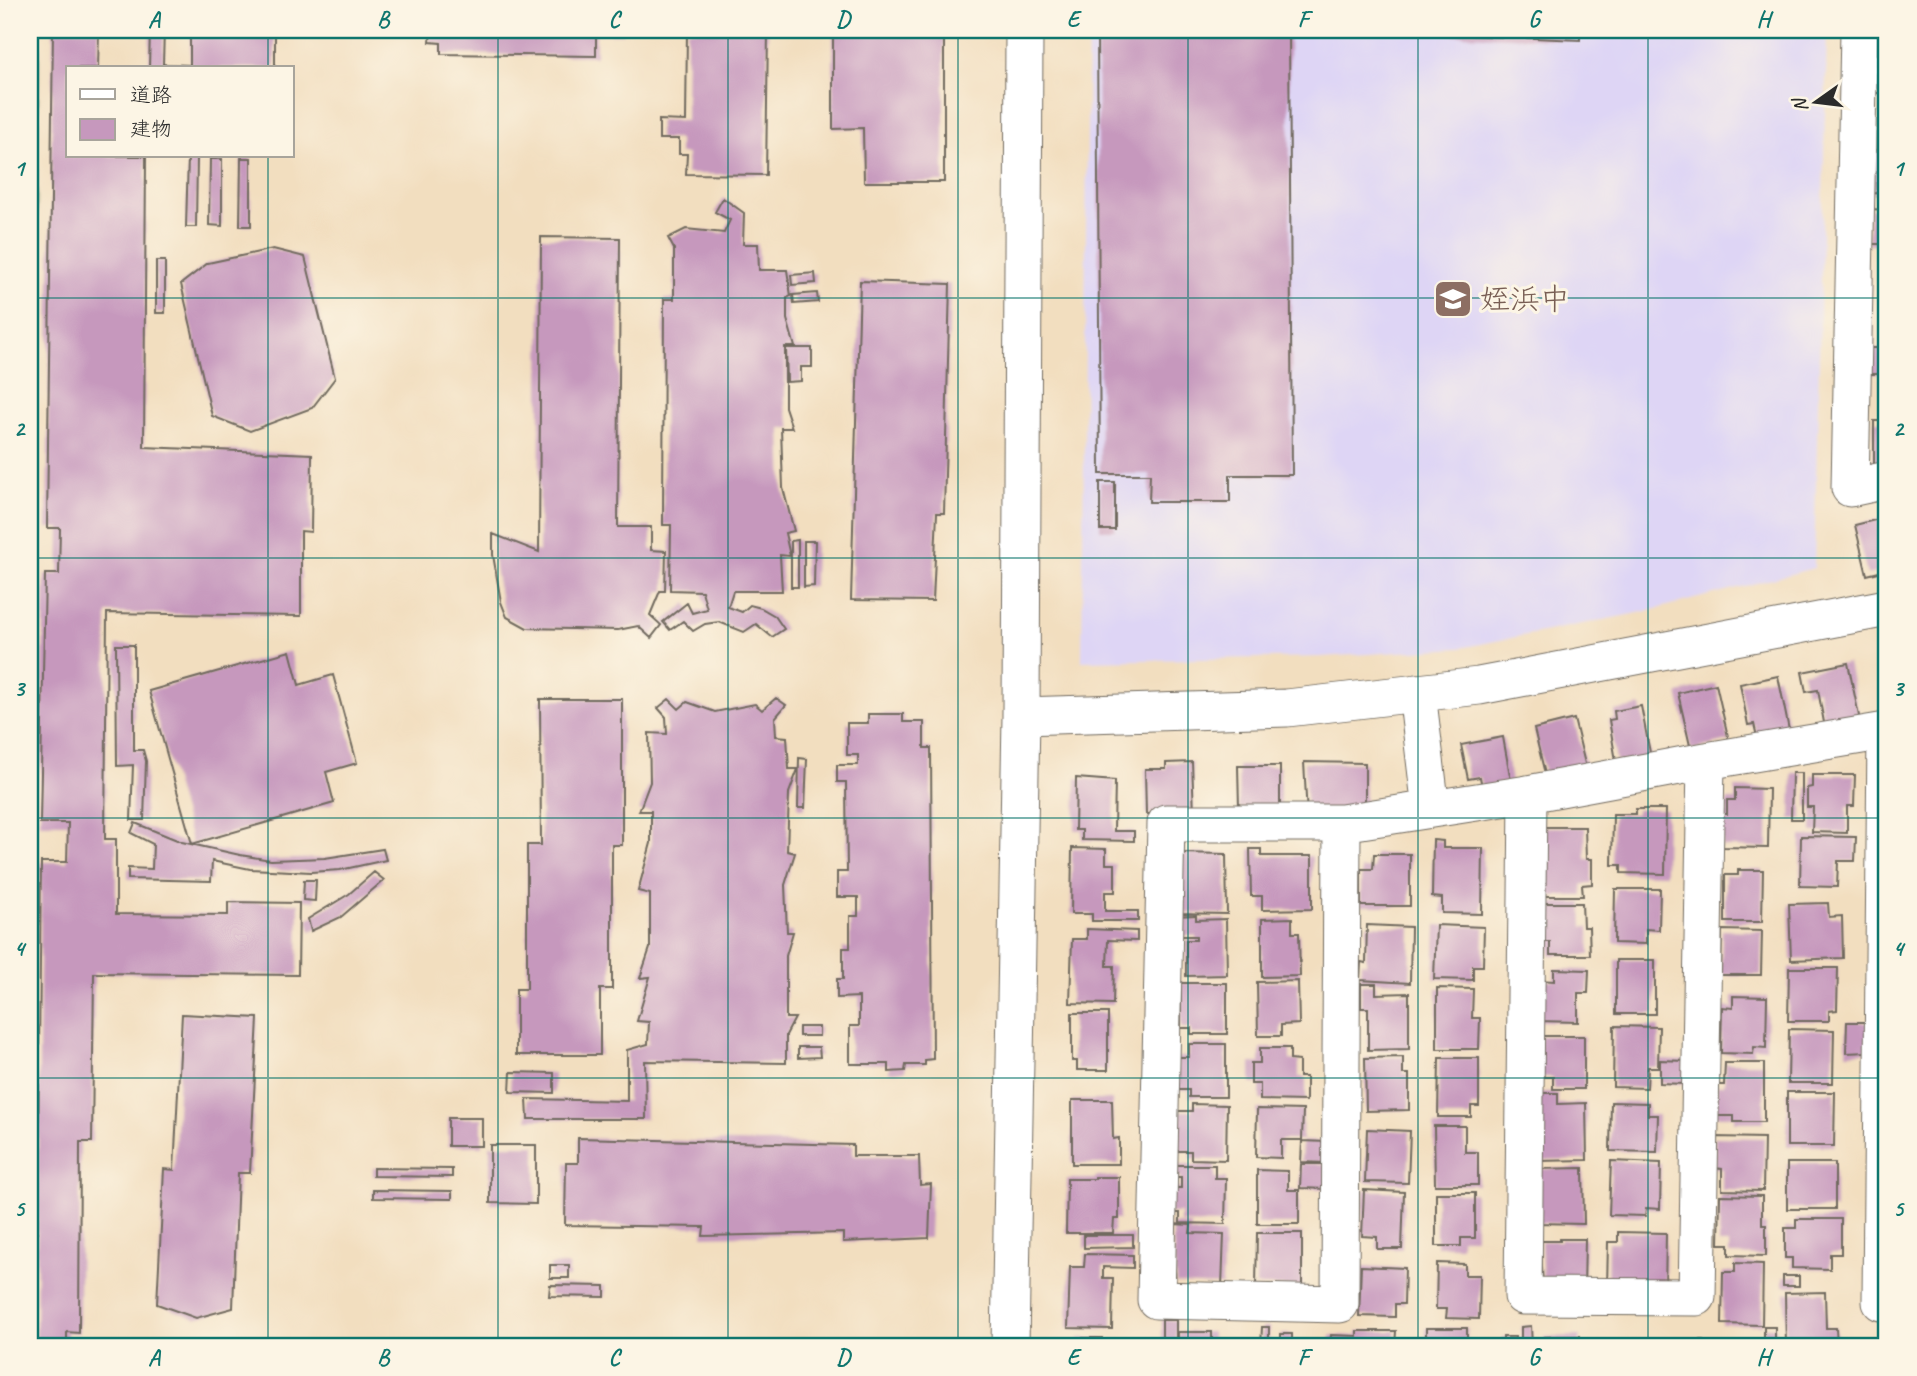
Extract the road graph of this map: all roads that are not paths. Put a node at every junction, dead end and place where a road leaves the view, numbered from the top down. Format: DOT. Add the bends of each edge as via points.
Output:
graph roads {
  1 [pos="1024,30"];
  2 [pos="1858,30"];
  3 [pos="1887,480"];
  4 [pos="1887,608"];
  5 [pos="1417,693"];
  6 [pos="1021,716"];
  7 [pos="1887,731"];
  8 [pos="1706,761"];
  9 [pos="1528,794"];
  10 [pos="1431,809"];
  11 [pos="1342,823"];
  12 [pos="1887,1302"];
  13 [pos="1010,1346"];
  1 -- 6 [label="street"];
  2 -- 3 [label="street" via="1850,488"];
  4 -- 5 [label="street" via="1479,686"];
  5 -- 6 [label="street" via="1287,708"];
  5 -- 10 [label="street"];
  6 -- 13 [label="street"];
  7 -- 8 [label="street"];
  7 -- 12 [label="street" via="1881,1302"];
  8 -- 9 [label="street"];
  8 -- 9 [label="street" via="1697,1297 1523,1296"];
  9 -- 10 [label="street"];
  10 -- 11 [label="street"];
  11 -- 11 [label="street" via="1340,1304 1156,1300 1166,823"];
}
